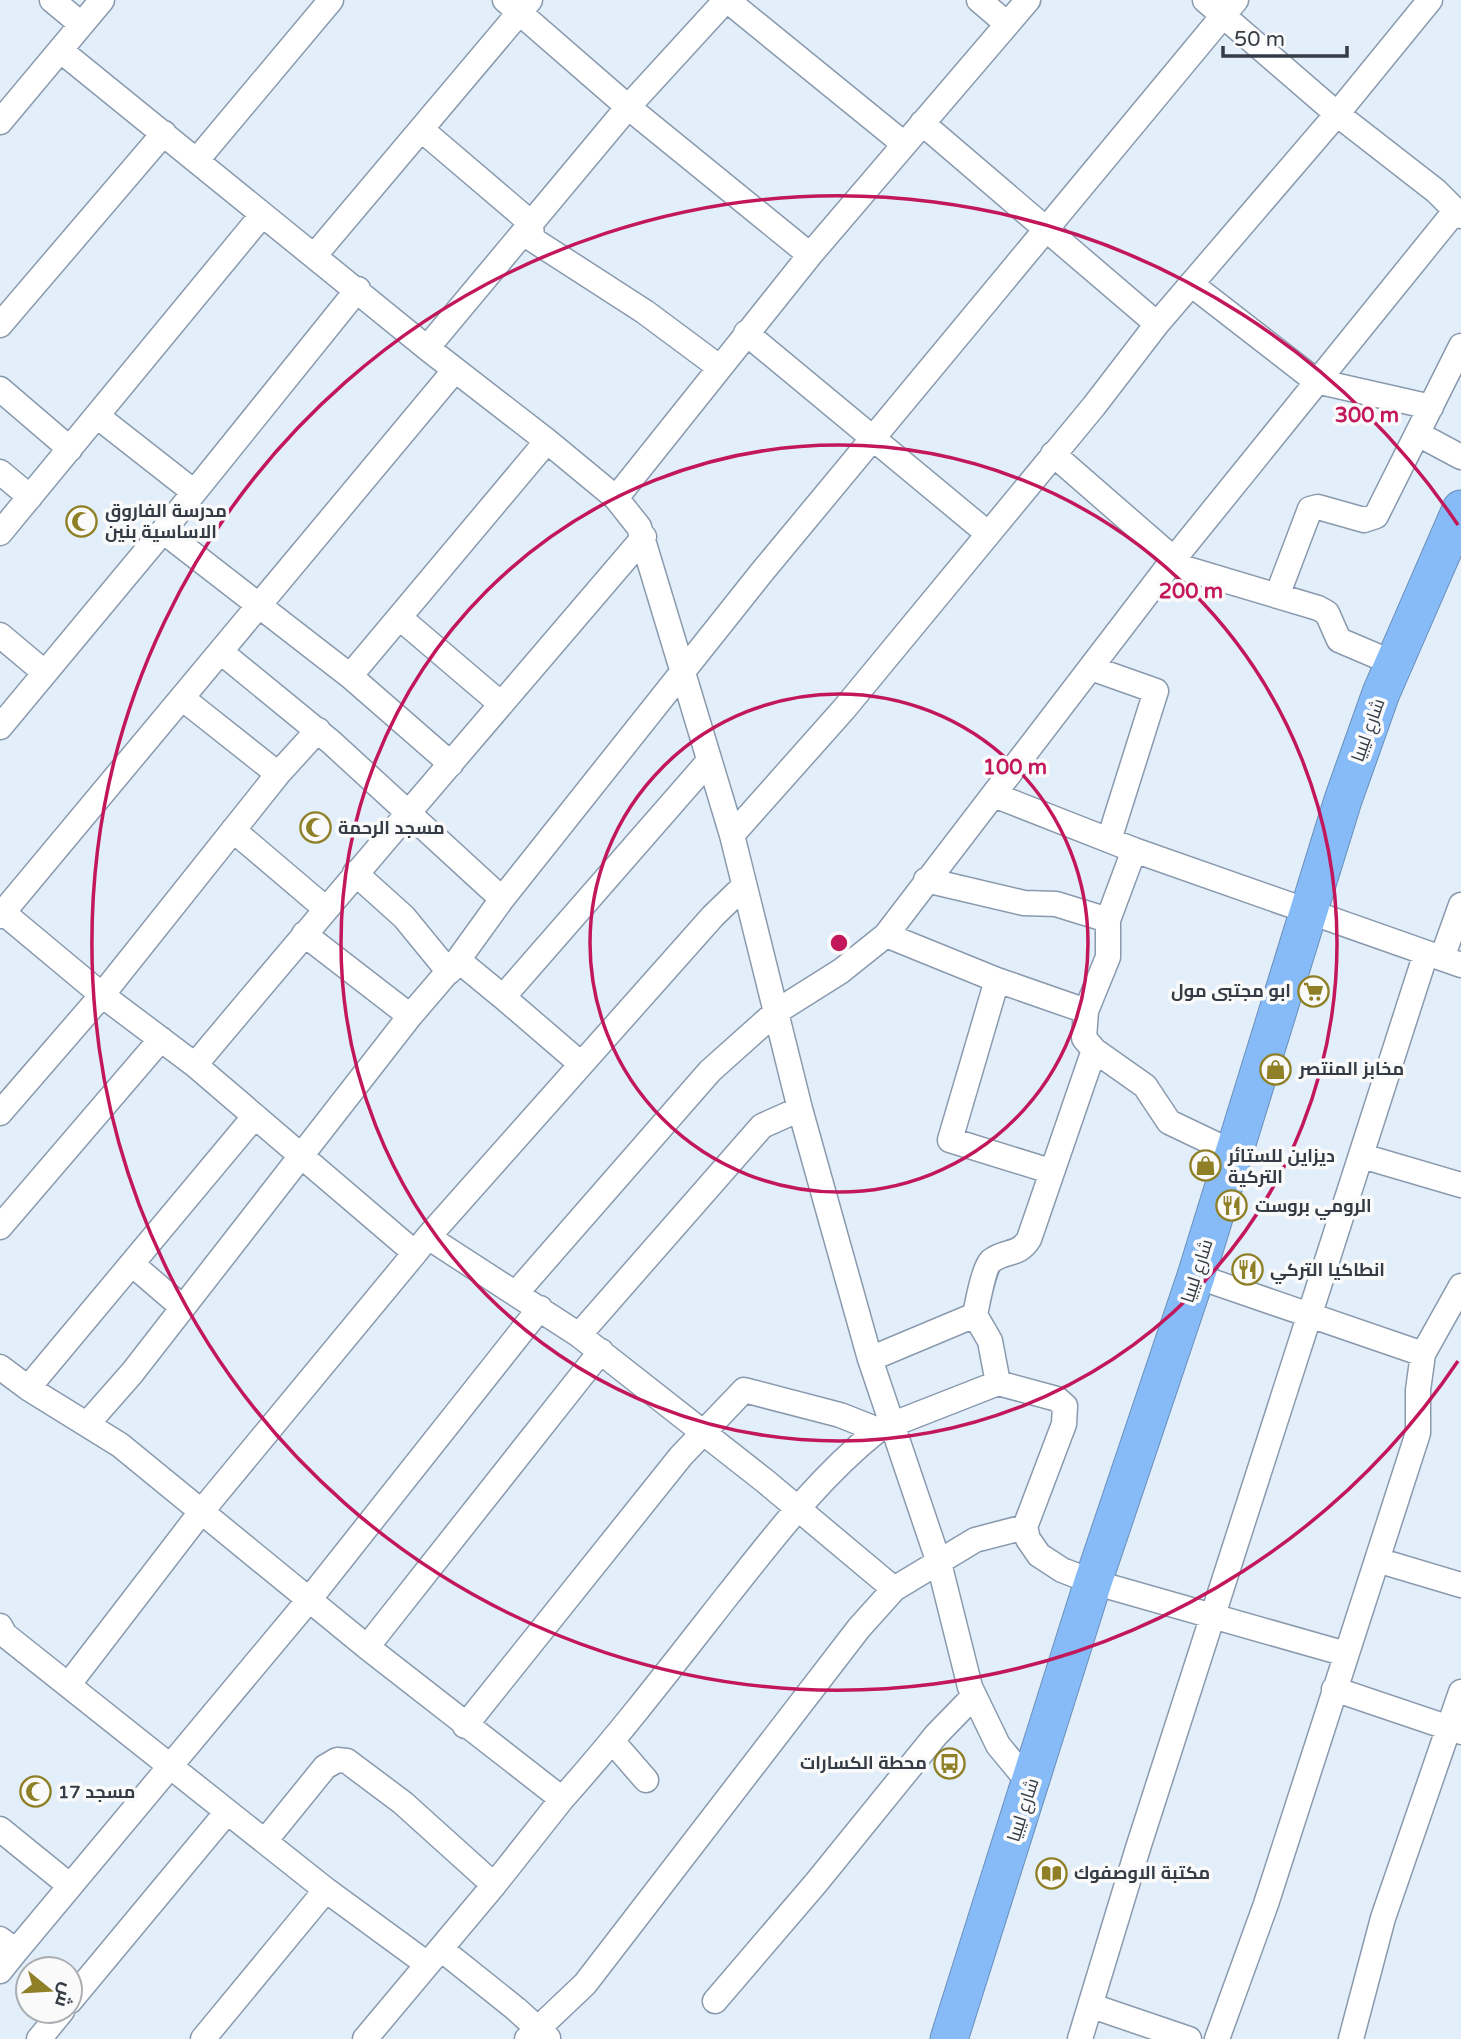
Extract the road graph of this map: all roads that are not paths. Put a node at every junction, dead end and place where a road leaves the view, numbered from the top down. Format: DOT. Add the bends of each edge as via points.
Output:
graph roads {
  1 [pos="52,0"];
  2 [pos="102,0"];
  3 [pos="331,0"];
  4 [pos="727,0"];
  5 [pos="979,0"];
  6 [pos="1028,0"];
  7 [pos="1430,0"];
  8 [pos="518,5"];
  9 [pos="1222,5"];
  10 [pos="1007,23"];
  11 [pos="81,24"];
  12 [pos="60,50"];
  13 [pos="628,107"];
  14 [pos="1337,114"];
  15 [pos="0,122"];
  16 [pos="922,123"];
  17 [pos="422,130"];
  18 [pos="164,133"];
  19 [pos="904,144"];
  20 [pos="197,160"];
  21 [pos="1458,213"];
  22 [pos="262,215"];
  23 [pos="531,223"];
  24 [pos="1046,228"];
  25 [pos="316,255"];
  26 [pos="810,255"];
  27 [pos="1191,284"];
  28 [pos="358,289"];
  29 [pos="1157,324"];
  30 [pos="0,325"];
  31 [pos="746,333"];
  32 [pos="1461,346"];
  33 [pos="427,348"];
  34 [pos="719,367"];
  35 [pos="455,370"];
  36 [pos="1316,381"];
  37 [pos="0,389"];
  38 [pos="1431,407"];
  39 [pos="97,416"];
  40 [pos="1418,434"];
  41 [pos="873,437"];
  42 [pos="547,441"];
  43 [pos="70,449"];
  44 [pos="1053,454"];
  45 [pos="1461,457"];
  46 [pos="0,472"];
  47 [pos="194,492"];
  48 [pos="30,498"];
  49 [pos="616,498"];
  50 [pos="1461,509"];
  51 [pos="163,531"];
  52 [pos="0,533"];
  53 [pos="986,533"];
  54 [pos="644,537"];
  55 [pos="1173,560"];
  56 [pos="1277,596"];
  57 [pos="260,606"];
  58 [pos="400,618"];
  59 [pos="0,635"];
  60 [pos="221,652"];
  61 [pos="1393,663"];
  62 [pos="1091,668"];
  63 [pos="44,672"];
  64 [pos="683,673"];
  65 [pos="350,676"];
  66 [pos="182,698"];
  67 [pos="501,704"];
  68 [pos="0,727"];
  69 [pos="318,730"];
  70 [pos="709,761"];
  71 [pos="451,764"];
  72 [pos="278,774"];
  73 [pos="994,795"];
  74 [pos="408,810"];
  75 [pos="233,830"];
  76 [pos="732,835"];
  77 [pos="1109,840"];
  78 [pos="1134,850"];
  79 [pos="355,873"];
  80 [pos="926,880"];
  81 [pos="744,886"];
  82 [pos="502,900"];
  83 [pos="1461,905"];
  84 [pos="326,909"];
  85 [pos="1311,911"];
  86 [pos="1,913"];
  87 [pos="1108,920"];
  88 [pos="304,934"];
  89 [pos="886,935"];
  90 [pos="1443,958"];
  91 [pos="454,966"];
  92 [pos="998,980"];
  93 [pos="102,995"];
  94 [pos="503,997"];
  95 [pos="1086,1011"];
  96 [pos="776,1012"];
  97 [pos="410,1016"];
  98 [pos="161,1039"];
  99 [pos="1094,1050"];
  100 [pos="581,1064"];
  101 [pos="195,1065"];
  102 [pos="800,1109"];
  103 [pos="0,1113"];
  104 [pos="255,1116"];
  105 [pos="1234,1153"];
  106 [pos="1362,1156"];
  107 [pos="303,1157"];
  108 [pos="1050,1171"];
  109 [pos="1461,1185"];
  110 [pos="0,1227"];
  111 [pos="422,1245"];
  112 [pos="132,1264"];
  113 [pos="1196,1276"];
  114 [pos="1461,1286"];
  115 [pos="517,1292"];
  116 [pos="182,1307"];
  117 [pos="540,1308"];
  118 [pos="975,1315"];
  119 [pos="1310,1315"];
  120 [pos="579,1335"];
  121 [pos="601,1351"];
  122 [pos="1423,1354"];
  123 [pos="870,1359"];
  124 [pos="0,1367"];
  125 [pos="998,1383"];
  126 [pos="28,1388"];
  127 [pos="88,1423"];
  128 [pos="884,1427"];
  129 [pos="701,1432"];
  130 [pos="797,1508"];
  131 [pos="201,1512"];
  132 [pos="1025,1527"];
  133 [pos="1377,1560"];
  134 [pos="939,1563"];
  135 [pos="1093,1582"];
  136 [pos="1461,1585"];
  137 [pos="894,1589"];
  138 [pos="308,1601"];
  139 [pos="1212,1616"];
  140 [pos="2,1634"];
  141 [pos="367,1647"];
  142 [pos="1346,1654"];
  143 [pos="69,1684"];
  144 [pos="1334,1689"];
  145 [pos="1461,1692"];
  146 [pos="973,1697"];
  147 [pos="465,1726"];
  148 [pos="1455,1730"];
  149 [pos="613,1742"];
  150 [pos="169,1765"];
  151 [pos="646,1780"];
  152 [pos="1031,1786"];
  153 [pos="562,1799"];
  154 [pos="227,1812"];
  155 [pos="0,1829"];
  156 [pos="265,1841"];
  157 [pos="69,1885"];
  158 [pos="494,1885"];
  159 [pos="326,1890"];
  160 [pos="8,1945"];
  161 [pos="434,1957"];
  162 [pos="0,1971"];
  163 [pos="84,1984"];
  164 [pos="715,2001"];
  165 [pos="1092,2006"];
  166 [pos="50,2025"];
  167 [pos="537,2035"];
  168 [pos="38,2039"];
  169 [pos="203,2039"];
  170 [pos="365,2039"];
  171 [pos="949,2039"];
  172 [pos="1080,2039"];
  173 [pos="1189,2039"];
  174 [pos="1217,2039"];
  175 [pos="1350,2039"];
  1 -- 11 [label="street"];
  2 -- 11 [label="street"];
  3 -- 20 [label="street"];
  4 -- 13 [label="street"];
  4 -- 19 [label="street"];
  5 -- 10 [label="street"];
  6 -- 10 [label="street"];
  7 -- 14 [label="street"];
  8 -- 13 [label="street"];
  8 -- 17 [label="street"];
  9 -- 14 [label="street"];
  9 -- 24 [label="street"];
  10 -- 16 [label="street"];
  11 -- 12 [label="street"];
  12 -- 15 [label="street"];
  12 -- 18 [label="street"];
  13 -- 23 [label="street"];
  13 -- 26 [label="street"];
  14 -- 21 [label="street"];
  14 -- 27 [label="street"];
  16 -- 19 [label="street"];
  16 -- 24 [label="street"];
  17 -- 23 [label="street"];
  17 -- 25 [label="street"];
  18 -- 20 [label="street"];
  18 -- 30 [label="street"];
  19 -- 26 [label="street"];
  20 -- 22 [label="street"];
  21 -- 36 [label="street"];
  22 -- 25 [label="street"];
  22 -- 39 [label="street"];
  23 -- 33 [label="street"];
  23 -- 34 [label="street" via="532,239 541,246 645,312"];
  24 -- 29 [label="street"];
  24 -- 41 [label="street"];
  25 -- 28 [label="street"];
  26 -- 31 [label="street"];
  27 -- 29 [label="street"];
  27 -- 36 [label="street"];
  28 -- 33 [label="street"];
  28 -- 47 [label="street"];
  29 -- 44 [label="street"];
  31 -- 34 [label="street"];
  31 -- 41 [label="street"];
  32 -- 38 [label="street"];
  33 -- 35 [label="street"];
  34 -- 49 [label="street"];
  35 -- 42 [label="street"];
  35 -- 57 [label="street"];
  36 -- 38 [label="street"];
  36 -- 55 [label="street"];
  37 -- 43 [label="street"];
  38 -- 40 [label="street"];
  39 -- 43 [label="street"];
  39 -- 47 [label="street"];
  40 -- 45 [label="street"];
  40 -- 56 [label="street" via="1373,519 1310,509"];
  41 -- 53 [label="street"];
  41 -- 64 [label="street"];
  42 -- 49 [label="street"];
  42 -- 58 [label="street"];
  43 -- 48 [label="street"];
  44 -- 53 [label="street"];
  44 -- 55 [label="street"];
  46 -- 48 [label="street"];
  47 -- 51 [label="street"];
  48 -- 52 [label="street"];
  49 -- 54 [label="street"];
  50 -- 61 [label="highway, شارع ليبيا"];
  51 -- 57 [label="street"];
  51 -- 63 [label="street"];
  53 -- 76 [label="street" via="845,709"];
  54 -- 64 [label="street"];
  54 -- 67 [label="street"];
  55 -- 56 [label="street" via="1199,575"];
  55 -- 62 [label="street"];
  56 -- 61 [label="street" via="1327,613 1339,640"];
  57 -- 60 [label="street"];
  57 -- 65 [label="street"];
  58 -- 65 [label="street"];
  58 -- 67 [label="street"];
  59 -- 63 [label="street"];
  60 -- 66 [label="street"];
  60 -- 69 [label="street"];
  61 -- 85 [label="highway, شارع ليبيا" via="1343,800"];
  62 -- 73 [label="street"];
  62 -- 77 [label="street" via="1156,691"];
  63 -- 68 [label="street"];
  64 -- 70 [label="street"];
  64 -- 82 [label="street"];
  65 -- 71 [label="street"];
  66 -- 72 [label="street"];
  66 -- 86 [label="street"];
  67 -- 71 [label="street"];
  69 -- 72 [label="street"];
  69 -- 74 [label="street"];
  70 -- 76 [label="street"];
  70 -- 94 [label="street"];
  71 -- 74 [label="street"];
  72 -- 75 [label="street"];
  73 -- 77 [label="street"];
  73 -- 80 [label="street"];
  74 -- 79 [label="street"];
  74 -- 82 [label="street"];
  75 -- 84 [label="street"];
  75 -- 93 [label="street"];
  76 -- 81 [label="street"];
  77 -- 78 [label="street"];
  78 -- 85 [label="street"];
  78 -- 87 [label="street"];
  79 -- 84 [label="street"];
  79 -- 91 [label="street"];
  80 -- 87 [label="street" via="1024,903 1056,904"];
  80 -- 89 [label="street"];
  81 -- 96 [label="street"];
  81 -- 100 [label="street"];
  82 -- 91 [label="street"];
  83 -- 90 [label="street"];
  84 -- 88 [label="street"];
  85 -- 90 [label="street"];
  85 -- 105 [label="highway, شارع ليبيا"];
  86 -- 93 [label="street"];
  87 -- 95 [label="street" via="1108,957"];
  88 -- 97 [label="street"];
  88 -- 101 [label="street"];
  89 -- 92 [label="street"];
  89 -- 96 [label="street" via="841,971"];
  90 -- 106 [label="street"];
  91 -- 94 [label="street"];
  91 -- 97 [label="street"];
  92 -- 95 [label="street"];
  92 -- 108 [label="street" via="950,1140"];
  93 -- 98 [label="street"];
  93 -- 103 [label="street"];
  94 -- 100 [label="street"];
  95 -- 99 [label="street" via="1083,1031"];
  96 -- 102 [label="street"];
  96 -- 115 [label="street" via="710,1071"];
  97 -- 107 [label="street"];
  98 -- 101 [label="street"];
  98 -- 110 [label="street"];
  99 -- 105 [label="street" via="1137,1078 1169,1122"];
  99 -- 108 [label="street"];
  100 -- 111 [label="street"];
  101 -- 104 [label="street"];
  102 -- 120 [label="street" via="762,1126"];
  102 -- 123 [label="street"];
  104 -- 107 [label="street"];
  104 -- 112 [label="street"];
  105 -- 113 [label="highway, شارع ليبيا"];
  106 -- 109 [label="street"];
  106 -- 119 [label="street"];
  107 -- 111 [label="street"];
  107 -- 116 [label="street"];
  108 -- 118 [label="street" via="1029,1239 1018,1252 990,1262"];
  111 -- 115 [label="street"];
  111 -- 131 [label="street"];
  112 -- 116 [label="street"];
  112 -- 126 [label="street"];
  113 -- 119 [label="street"];
  113 -- 135 [label="highway, شارع ليبيا"];
  114 -- 122 [label="street"];
  115 -- 117 [label="street"];
  116 -- 127 [label="street"];
  117 -- 120 [label="street"];
  117 -- 138 [label="street"];
  118 -- 123 [label="street"];
  118 -- 125 [label="street" via="990,1341"];
  119 -- 122 [label="street"];
  119 -- 139 [label="street"];
  120 -- 121 [label="street"];
  121 -- 129 [label="street"];
  121 -- 141 [label="street"];
  122 -- 133 [label="street" via="1418,1433"];
  123 -- 128 [label="street"];
  124 -- 126 [label="street"];
  125 -- 128 [label="street"];
  125 -- 132 [label="street" via="1057,1399 1066,1411"];
  126 -- 127 [label="street"];
  127 -- 131 [label="street"];
  128 -- 129 [label="street" via="744,1390"];
  128 -- 130 [label="street" via="831,1470"];
  128 -- 134 [label="street"];
  129 -- 130 [label="street"];
  129 -- 147 [label="street"];
  130 -- 137 [label="street"];
  130 -- 149 [label="street"];
  131 -- 138 [label="street"];
  131 -- 143 [label="street"];
  132 -- 134 [label="street" via="975,1540"];
  132 -- 135 [label="street" via="1045,1561"];
  133 -- 136 [label="street"];
  133 -- 142 [label="street"];
  134 -- 137 [label="street"];
  134 -- 146 [label="street"];
  135 -- 139 [label="street"];
  135 -- 152 [label="highway, شارع ليبيا"];
  137 -- 167 [label="street" via="859,1628 585,1984"];
  138 -- 141 [label="street"];
  138 -- 150 [label="street"];
  139 -- 142 [label="street"];
  139 -- 165 [label="street"];
  140 -- 143 [label="street"];
  141 -- 147 [label="street"];
  142 -- 144 [label="street"];
  143 -- 150 [label="street"];
  144 -- 148 [label="street"];
  144 -- 174 [label="street" via="1266,1904"];
  145 -- 148 [label="street"];
  146 -- 152 [label="street" via="998,1745"];
  146 -- 164 [label="street" via="936,1735"];
  147 -- 153 [label="street"];
  148 -- 175 [label="street" via="1383,1918"];
  149 -- 151 [label="street"];
  149 -- 153 [label="street"];
  150 -- 154 [label="street"];
  150 -- 157 [label="street"];
  152 -- 171 [label="highway, شارع ليبيا"];
  153 -- 158 [label="street"];
  154 -- 156 [label="street"];
  154 -- 163 [label="street"];
  155 -- 157 [label="street"];
  156 -- 158 [label="street" via="325,1767 337,1760 347,1761 403,1803"];
  156 -- 159 [label="street"];
  157 -- 160 [label="street"];
  158 -- 161 [label="street"];
  159 -- 161 [label="street"];
  159 -- 169 [label="street"];
  160 -- 162 [label="street"];
  161 -- 167 [label="street"];
  161 -- 170 [label="street"];
  165 -- 172 [label="street"];
  165 -- 173 [label="street"];
  166 -- 168 [label="street"];
}
